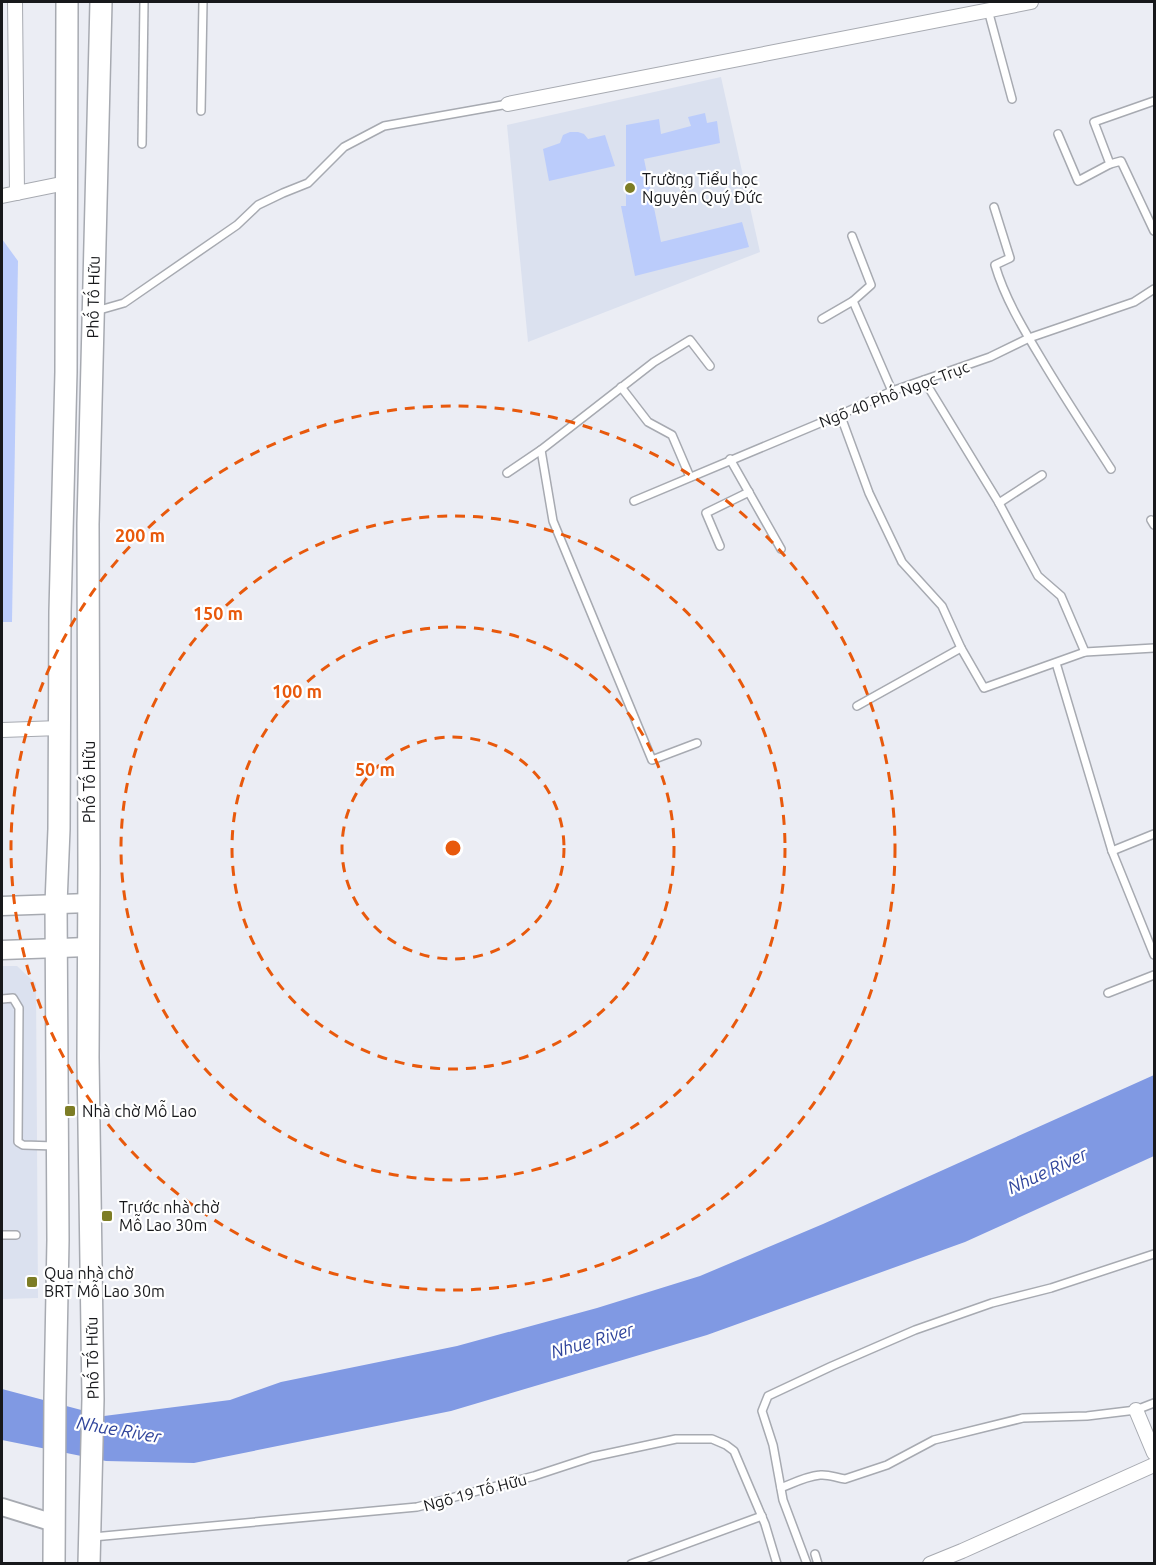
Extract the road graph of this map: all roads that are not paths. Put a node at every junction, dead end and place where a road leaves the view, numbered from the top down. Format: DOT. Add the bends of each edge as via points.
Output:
graph roads {
  1 [pos="15,2"];
  2 [pos="67,2"];
  3 [pos="101,2"];
  4 [pos="144,2"];
  5 [pos="203,2"];
  6 [pos="1031,2"];
  7 [pos="988,10"];
  8 [pos="1012,99"];
  9 [pos="1155,101"];
  10 [pos="508,104"];
  11 [pos="201,111"];
  12 [pos="1058,135"];
  13 [pos="142,144"];
  14 [pos="1110,164"];
  15 [pos="66,183"];
  16 [pos="17,193"];
  17 [pos="2,196"];
  18 [pos="994,207"];
  19 [pos="1155,231"];
  20 [pos="852,236"];
  21 [pos="1155,289"];
  22 [pos="853,301"];
  23 [pos="93,312"];
  24 [pos="822,319"];
  25 [pos="1029,338"];
  26 [pos="710,366"];
  27 [pos="924,380"];
  28 [pos="621,387"];
  29 [pos="892,392"];
  30 [pos="840,414"];
  31 [pos="541,450"];
  32 [pos="730,459"];
  33 [pos="1112,469"];
  34 [pos="507,473"];
  35 [pos="1042,475"];
  36 [pos="690,477"];
  37 [pos="749,492"];
  38 [pos="634,501"];
  39 [pos="999,503"];
  40 [pos="720,546"];
  41 [pos="781,549"];
  42 [pos="88,609"];
  43 [pos="60,612"];
  44 [pos="961,648"];
  45 [pos="1155,648"];
  46 [pos="1085,652"];
  47 [pos="1056,663"];
  48 [pos="856,706"];
  49 [pos="60,728"];
  50 [pos="2,730"];
  51 [pos="697,743"];
  52 [pos="1155,834"];
  53 [pos="1112,851"];
  54 [pos="89,903"];
  55 [pos="56,904"];
  56 [pos="2,906"];
  57 [pos="88,947"];
  58 [pos="57,948"];
  59 [pos="2,950"];
  60 [pos="1155,955"];
  61 [pos="1155,975"];
  62 [pos="1108,993"];
  63 [pos="2,999"];
  64 [pos="58,1146"];
  65 [pos="2,1235"];
  66 [pos="16,1235"];
  67 [pos="1155,1254"];
  68 [pos="1155,1403"];
  69 [pos="1136,1410"];
  70 [pos="1155,1453"];
  71 [pos="1155,1465"];
  72 [pos="781,1488"];
  73 [pos="2,1507"];
  74 [pos="762,1516"];
  75 [pos="54,1523"];
  76 [pos="89,1538"];
  77 [pos="815,1554"];
  78 [pos="965,1557"];
  79 [pos="54,1563"];
  80 [pos="88,1563"];
  81 [pos="632,1563"];
  82 [pos="777,1563"];
  83 [pos="807,1563"];
  84 [pos="818,1563"];
  85 [pos="930,1563"];
  1 -- 16 [label="street"];
  2 -- 15 [label="main road, Phố Tố Hữu"];
  3 -- 23 [label="main road, Phố Tố Hữu"];
  4 -- 13 [label="lane"];
  5 -- 11 [label="lane"];
  6 -- 7 [label="street"];
  7 -- 8 [label="lane"];
  7 -- 10 [label="street"];
  9 -- 14 [label="lane" via="1094,122"];
  10 -- 23 [label="lane" via="384,126 344,147 308,183 258,205 237,225 124,303"];
  12 -- 14 [label="lane" via="1078,181"];
  14 -- 19 [label="lane" via="1121,161"];
  15 -- 16 [label="street"];
  15 -- 43 [label="main road, Phố Tố Hữu"];
  16 -- 17 [label="street"];
  18 -- 25 [label="lane" via="1010,258 995,265 1000,284"];
  20 -- 22 [label="lane" via="871,285"];
  21 -- 25 [label="lane, Ngõ 40 Phố Ngọc Trục" via="1134,302"];
  22 -- 24 [label="lane"];
  22 -- 29 [label="lane"];
  23 -- 42 [label="main road, Phố Tố Hữu"];
  25 -- 27 [label="lane, Ngõ 40 Phố Ngọc Trục" via="990,357"];
  25 -- 33 [label="lane"];
  26 -- 28 [label="lane" via="690,340"];
  27 -- 29 [label="lane, Ngõ 40 Phố Ngọc Trục"];
  27 -- 39 [label="lane"];
  28 -- 31 [label="lane"];
  28 -- 36 [label="lane" via="648,422 672,435"];
  29 -- 30 [label="lane, Ngõ 40 Phố Ngọc Trục"];
  30 -- 32 [label="lane, Ngõ 40 Phố Ngọc Trục"];
  30 -- 44 [label="lane" via="869,493 902,562 942,606"];
  31 -- 34 [label="lane"];
  31 -- 51 [label="lane" via="553,522 652,760"];
  32 -- 36 [label="lane, Ngõ 40 Phố Ngọc Trục"];
  32 -- 37 [label="lane"];
  35 -- 39 [label="lane"];
  36 -- 38 [label="lane, Ngõ 40 Phố Ngọc Trục"];
  37 -- 40 [label="lane" via="706,513"];
  37 -- 41 [label="lane"];
  39 -- 46 [label="lane" via="1038,576 1060,596"];
  42 -- 43 [label="main road"];
  42 -- 54 [label="main road, Phố Tố Hữu"];
  43 -- 49 [label="main road, Phố Tố Hữu"];
  44 -- 47 [label="lane" via="984,688"];
  44 -- 48 [label="lane"];
  45 -- 46 [label="lane"];
  46 -- 47 [label="lane"];
  47 -- 53 [label="lane"];
  49 -- 50 [label="street"];
  49 -- 55 [label="main road, Phố Tố Hữu"];
  52 -- 53 [label="lane"];
  53 -- 60 [label="lane"];
  54 -- 55 [label="main road"];
  54 -- 57 [label="main road, Phố Tố Hữu"];
  55 -- 56 [label="main road"];
  55 -- 58 [label="main road, Phố Tố Hữu"];
  57 -- 58 [label="main road"];
  57 -- 76 [label="main road, Phố Tố Hữu" via="93,1399"];
  58 -- 59 [label="main road"];
  58 -- 64 [label="main road, Phố Tố Hữu"];
  61 -- 62 [label="lane"];
  63 -- 64 [label="lane" via="13,998 19,1008 18,1142"];
  64 -- 75 [label="main road, Phố Tố Hữu"];
  65 -- 66 [label="lane"];
  67 -- 72 [label="lane" via="915,1330 768,1396 762,1411"];
  68 -- 69 [label="lane"];
  69 -- 70 [label="street"];
  69 -- 72 [label="lane" via="1023,1418 934,1440 887,1465 845,1479 820,1474"];
  71 -- 78 [label="street"];
  72 -- 83 [label="lane"];
  73 -- 75 [label="street"];
  74 -- 76 [label="lane, Ngõ 19 Tố Hữu" via="734,1451 712,1439 675,1439 592,1457 417,1507"];
  74 -- 81 [label="lane"];
  74 -- 82 [label="lane, Ngõ 19 Tố Hữu"];
  75 -- 79 [label="main road, Phố Tố Hữu"];
  76 -- 80 [label="main road, Phố Tố Hữu"];
  77 -- 84 [label="lane"];
  78 -- 85 [label="street"];
}
